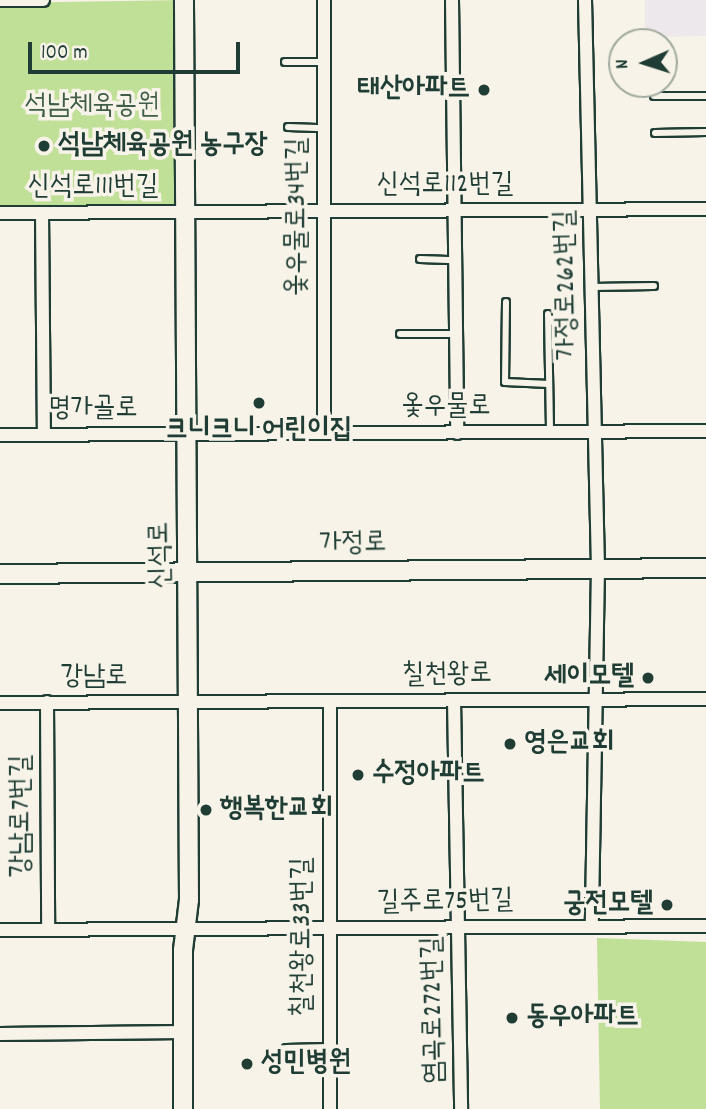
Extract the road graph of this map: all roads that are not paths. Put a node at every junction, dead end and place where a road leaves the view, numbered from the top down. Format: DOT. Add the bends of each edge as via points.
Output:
graph roads {
  1 [pos="0,0"];
  2 [pos="43,0"];
  3 [pos="184,0"];
  4 [pos="324,0"];
  5 [pos="452,0"];
  6 [pos="586,0"];
  7 [pos="285,62"];
  8 [pos="324,62"];
  9 [pos="678,96"];
  10 [pos="706,96"];
  11 [pos="288,127"];
  12 [pos="324,128"];
  13 [pos="706,132"];
  14 [pos="655,134"];
  15 [pos="590,209"];
  16 [pos="706,209"];
  17 [pos="324,211"];
  18 [pos="457,211"];
  19 [pos="185,212"];
  20 [pos="0,213"];
  21 [pos="42,213"];
  22 [pos="420,259"];
  23 [pos="457,260"];
  24 [pos="654,286"];
  25 [pos="592,287"];
  26 [pos="506,302"];
  27 [pos="548,314"];
  28 [pos="400,334"];
  29 [pos="457,334"];
  30 [pos="549,384"];
  31 [pos="595,431"];
  32 [pos="706,431"];
  33 [pos="550,432"];
  34 [pos="324,433"];
  35 [pos="457,433"];
  36 [pos="187,434"];
  37 [pos="0,435"];
  38 [pos="44,435"];
  39 [pos="598,568"];
  40 [pos="706,568"];
  41 [pos="0,574"];
  42 [pos="189,574"];
  43 [pos="596,699"];
  44 [pos="706,699"];
  45 [pos="330,701"];
  46 [pos="454,701"];
  47 [pos="47,702"];
  48 [pos="188,702"];
  49 [pos="0,703"];
  50 [pos="592,926"];
  51 [pos="706,926"];
  52 [pos="457,928"];
  53 [pos="185,929"];
  54 [pos="327,929"];
  55 [pos="0,930"];
  56 [pos="48,930"];
  57 [pos="183,1032"];
  58 [pos="0,1034"];
  59 [pos="329,1047"];
  60 [pos="286,1048"];
  61 [pos="183,1109"];
  62 [pos="330,1109"];
  63 [pos="461,1109"];
  1 -- 2 [label="street"];
  3 -- 19 [label="street, 신석로"];
  4 -- 8 [label="street, 옻우물로34번길"];
  5 -- 18 [label="street"];
  6 -- 15 [label="street, 가정로262번길"];
  7 -- 8 [label="lane"];
  8 -- 12 [label="street, 옻우물로34번길"];
  9 -- 10 [label="lane"];
  11 -- 12 [label="lane"];
  12 -- 17 [label="street, 옻우물로34번길"];
  13 -- 14 [label="lane"];
  15 -- 16 [label="street, 신석로112번길"];
  15 -- 18 [label="street, 신석로112번길"];
  15 -- 25 [label="street, 가정로262번길"];
  17 -- 18 [label="street, 신석로112번길"];
  17 -- 19 [label="street, 신석로112번길"];
  17 -- 34 [label="street, 옻우물로34번길"];
  18 -- 23 [label="street"];
  19 -- 21 [label="street, 신석로111번길"];
  19 -- 36 [label="street, 신석로"];
  20 -- 21 [label="street, 신석로111번길"];
  21 -- 38 [label="street"];
  22 -- 23 [label="lane"];
  23 -- 29 [label="street"];
  24 -- 25 [label="lane"];
  25 -- 31 [label="street, 가정로262번길"];
  26 -- 30 [label="lane" via="505,382"];
  27 -- 30 [label="lane"];
  28 -- 29 [label="lane"];
  29 -- 35 [label="street"];
  30 -- 33 [label="lane"];
  31 -- 32 [label="street, 옻우물로"];
  31 -- 33 [label="street, 옻우물로"];
  31 -- 39 [label="street, 가정로262번길"];
  33 -- 35 [label="street, 옻우물로"];
  34 -- 35 [label="street, 옻우물로"];
  34 -- 36 [label="street, 옻우물로"];
  36 -- 38 [label="street, 명가골로"];
  36 -- 42 [label="street, 신석로"];
  37 -- 38 [label="street, 명가골로"];
  39 -- 40 [label="street, 가정로"];
  39 -- 42 [label="street, 가정로"];
  39 -- 43 [label="street, 가정로262번길"];
  41 -- 42 [label="street, 가정로"];
  42 -- 48 [label="street, 신석로"];
  43 -- 44 [label="street, 칠천왕로"];
  43 -- 46 [label="street, 칠천왕로"];
  43 -- 50 [label="street, 가정로262번길"];
  45 -- 46 [label="street, 칠천왕로"];
  45 -- 48 [label="street, 칠천왕로"];
  45 -- 54 [label="street, 칠천왕로33번길"];
  46 -- 52 [label="street, 염곡로272번길"];
  47 -- 48 [label="street, 강남로"];
  47 -- 49 [label="street, 강남로"];
  47 -- 56 [label="street, 강남로7번길"];
  48 -- 53 [label="street, 신석로"];
  50 -- 51 [label="street, 길주로75번길"];
  50 -- 52 [label="street, 길주로75번길"];
  52 -- 54 [label="street, 길주로75번길"];
  52 -- 63 [label="street, 염곡로272번길"];
  53 -- 54 [label="street, 길주로75번길"];
  53 -- 56 [label="street, 길주로75번길"];
  53 -- 57 [label="street, 신석로"];
  54 -- 59 [label="street, 칠천왕로33번길"];
  55 -- 56 [label="street, 길주로75번길"];
  57 -- 58 [label="street"];
  57 -- 61 [label="street, 신석로"];
  59 -- 60 [label="lane, 칠천왕로33번길"];
  59 -- 62 [label="street, 칠천왕로33번길"];
}
